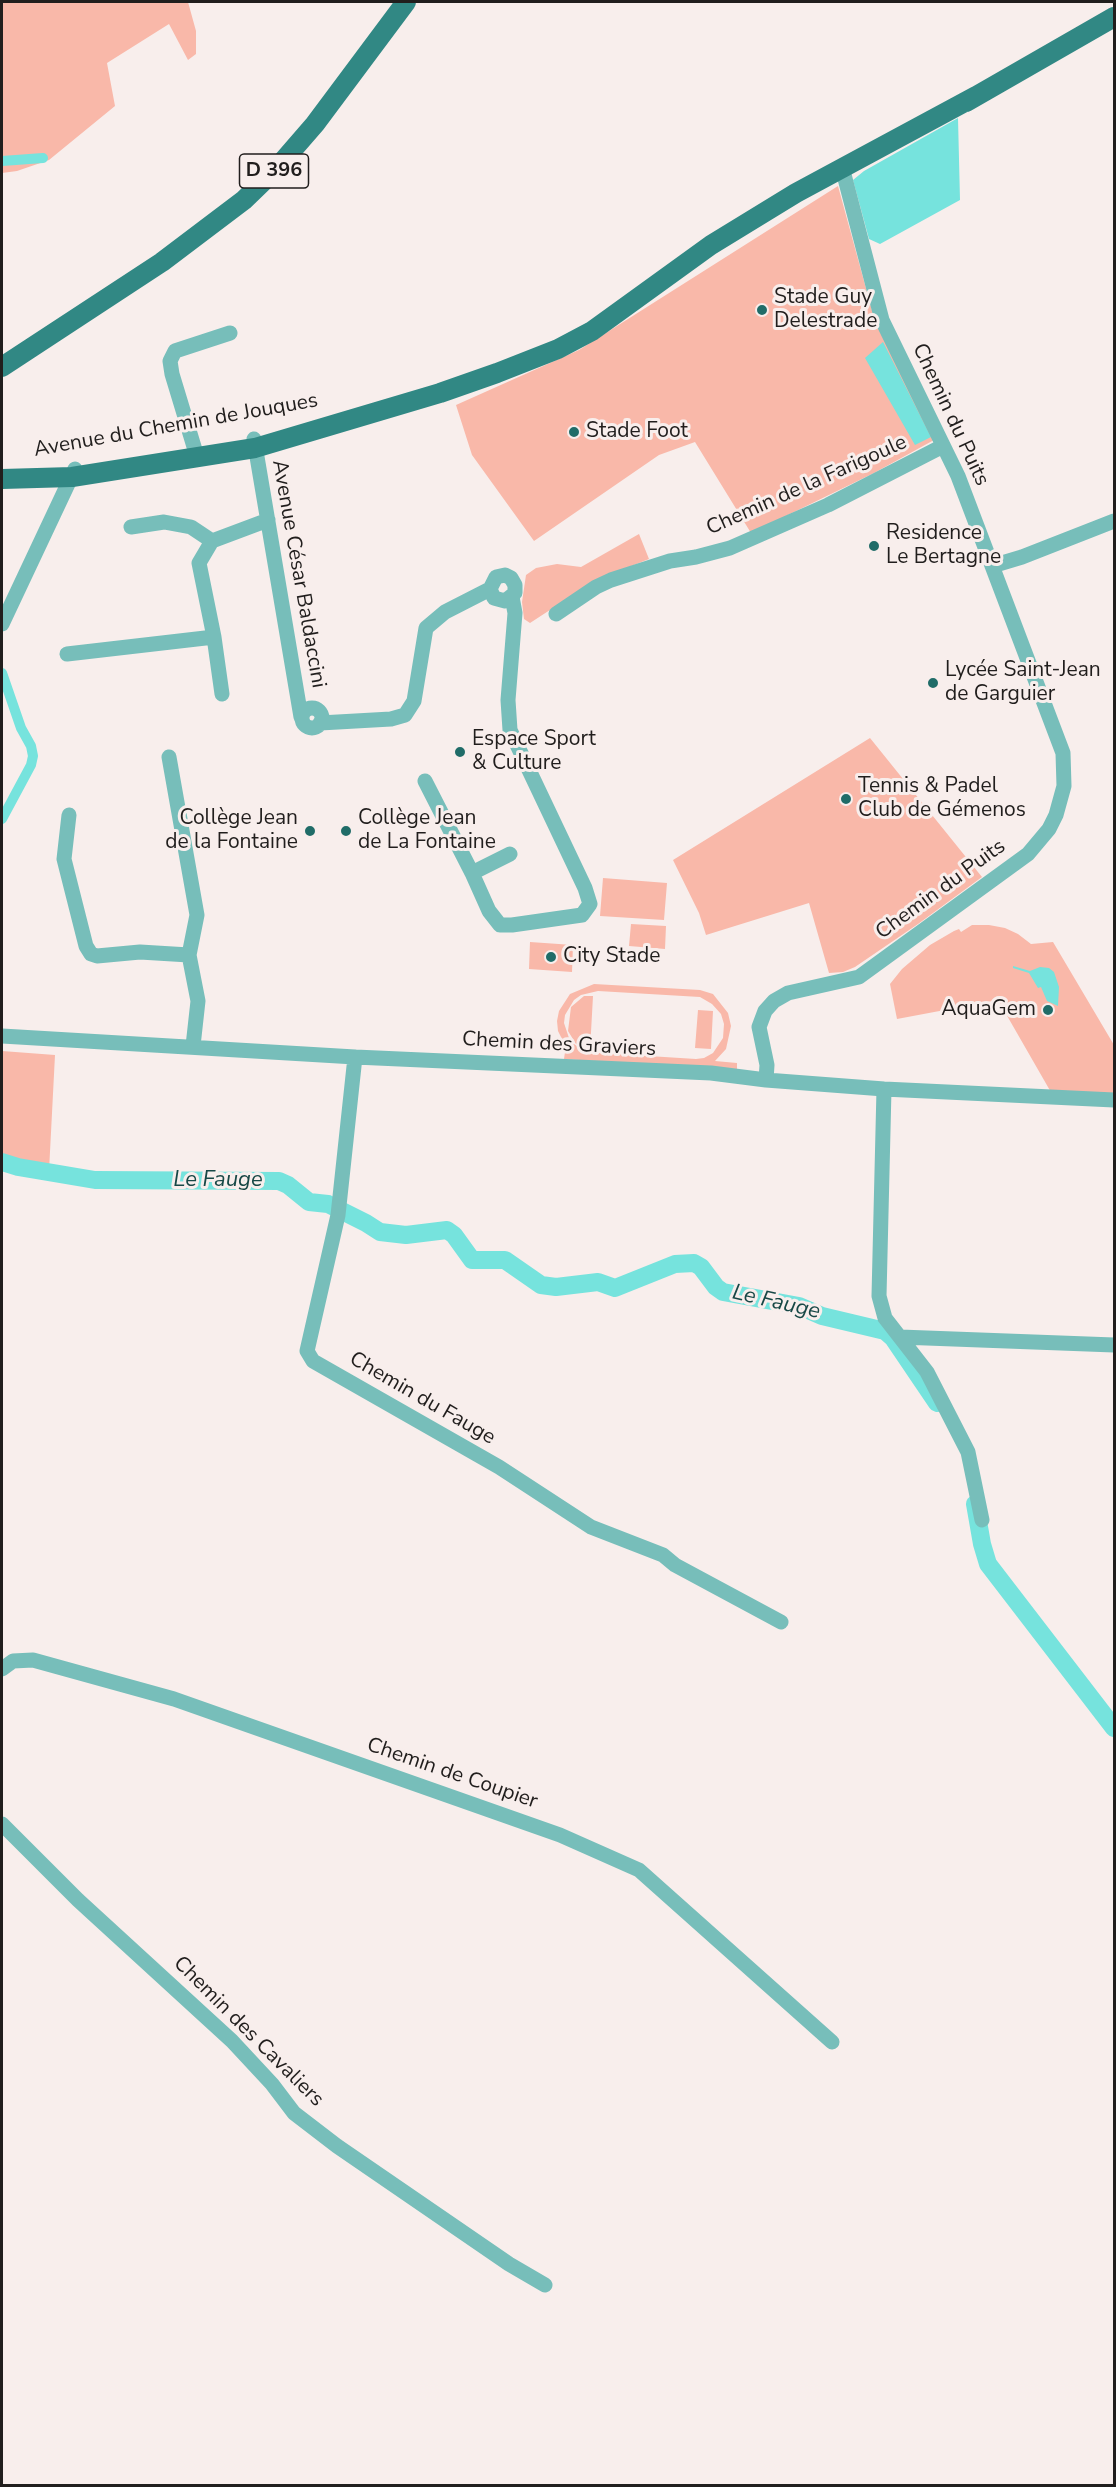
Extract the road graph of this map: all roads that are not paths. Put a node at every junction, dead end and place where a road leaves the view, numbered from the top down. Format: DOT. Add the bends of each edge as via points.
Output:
graph roads {
  1 [pos="406,2"];
  2 [pos="1114,17"];
  3 [pos="844,172"];
  4 [pos="230,333"];
  5 [pos="2,367"];
  6 [pos="255,443"];
  7 [pos="943,446"];
  8 [pos="195,450"];
  9 [pos="73,473"];
  10 [pos="2,478"];
  11 [pos="268,520"];
  12 [pos="1114,521"];
  13 [pos="131,527"];
  14 [pos="212,542"];
  15 [pos="992,566"];
  16 [pos="556,614"];
  17 [pos="2,624"];
  18 [pos="214,637"];
  19 [pos="67,654"];
  20 [pos="222,694"];
  21 [pos="169,757"];
  22 [pos="425,781"];
  23 [pos="69,815"];
  24 [pos="510,854"];
  25 [pos="472,873"];
  26 [pos="189,955"];
  27 [pos="2,1036"];
  28 [pos="193,1046"];
  29 [pos="355,1057"];
  30 [pos="766,1080"];
  31 [pos="884,1089"];
  32 [pos="1114,1100"];
  33 [pos="900,1337"];
  34 [pos="1114,1345"];
  35 [pos="982,1520"];
  36 [pos="781,1622"];
  37 [pos="2,1669"];
  38 [pos="2,1824"];
  39 [pos="832,2042"];
  40 [pos="545,2285"];
  1 -- 5 [label="main road, D 396" via="315,124 244,200 162,262"];
  2 -- 3 [label="main road, Avenue du Chemin de Jouques"];
  3 -- 6 [label="main road, Avenue du Chemin de Jouques" via="737,229 602,324 558,349 440,393 356,419"];
  3 -- 7 [label="street, Chemin du Puits" via="882,320"];
  4 -- 8 [label="street" via="175,351 170,361"];
  6 -- 8 [label="main road, Avenue du Chemin de Jouques"];
  6 -- 9 [label="main road, Avenue du Chemin de Jouques"];
  6 -- 11 [label="street, Avenue César Baldaccini"];
  7 -- 15 [label="street, Chemin du Puits"];
  7 -- 16 [label="street, Chemin de la Farigoule" via="828,505 730,548 670,561 611,580"];
  8 -- 9 [label="main road, Avenue du Chemin de Jouques"];
  9 -- 10 [label="main road, Avenue du Chemin de Jouques"];
  9 -- 17 [label="street"];
  11 -- 14 [label="street"];
  11 -- 25 [label="street, Avenue César Baldaccini" via="301,717 307,709 314,708 321,714 320,723 405,715 414,701 426,628 445,612 490,589 498,600 512,597 515,613 508,700 510,730 590,904 582,915 500,925 489,911"];
  12 -- 15 [label="street"];
  13 -- 14 [label="street" via="164,522 191,526"];
  14 -- 18 [label="street" via="199,563"];
  15 -- 30 [label="street, Chemin du Puits" via="1063,753 1064,786 1056,815 1028,854 858,977 788,993 774,1001 765,1011 759,1028"];
  18 -- 19 [label="street"];
  18 -- 20 [label="street"];
  21 -- 26 [label="street" via="197,915"];
  22 -- 25 [label="street"];
  23 -- 26 [label="street" via="64,859 91,954"];
  24 -- 25 [label="street"];
  26 -- 28 [label="street" via="198,1001"];
  27 -- 28 [label="street, Chemin des Graviers"];
  28 -- 29 [label="street, Chemin des Graviers"];
  29 -- 30 [label="street, Chemin des Graviers" via="711,1073"];
  29 -- 36 [label="street, Chemin du Fauge" via="339,1210 307,1351 313,1361 498,1467 591,1527 663,1555"];
  30 -- 31 [label="street, Chemin des Graviers"];
  31 -- 32 [label="street, Chemin des Graviers"];
  31 -- 33 [label="street" via="879,1296 885,1318"];
  33 -- 34 [label="street"];
  33 -- 35 [label="street" via="927,1372 968,1452"];
  37 -- 39 [label="street, Chemin de Coupier" via="13,1661 33,1660 174,1699 560,1835 639,1870"];
  38 -- 40 [label="street, Chemin des Cavaliers" via="78,1900 232,2041 294,2113 509,2264"];
}
